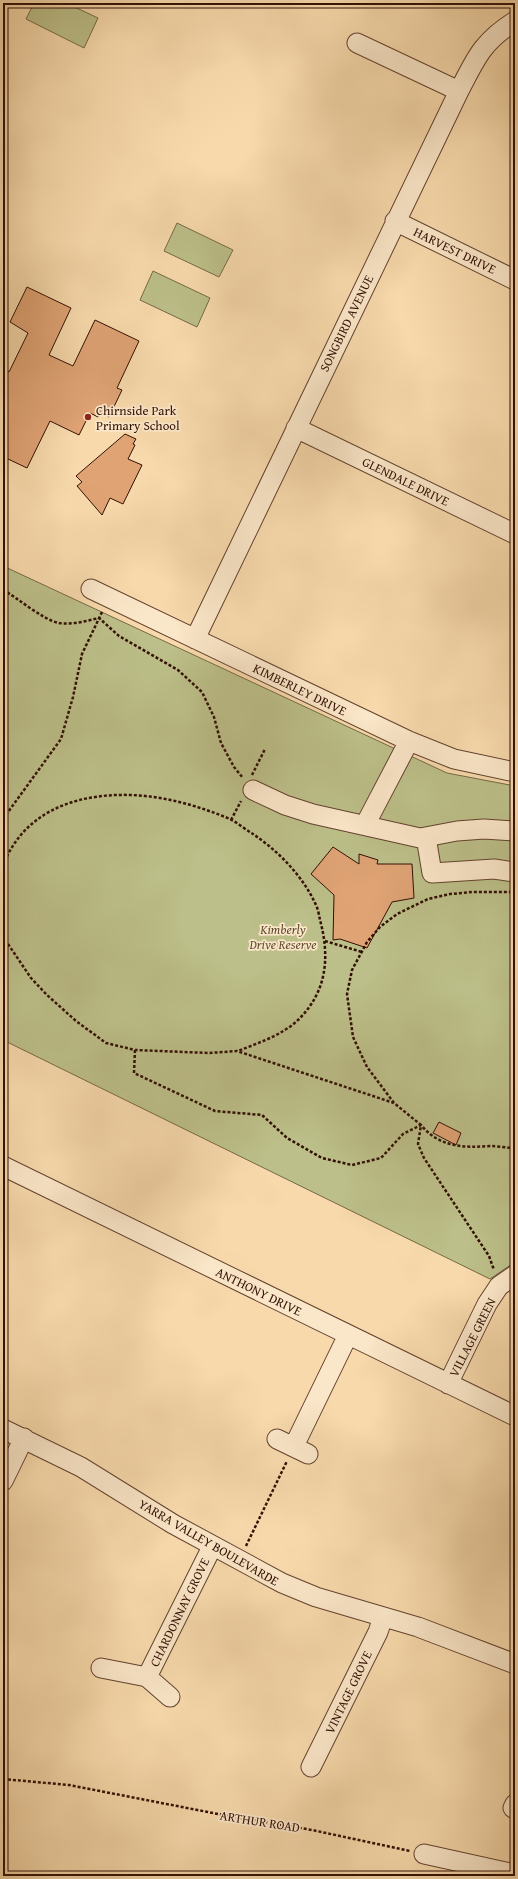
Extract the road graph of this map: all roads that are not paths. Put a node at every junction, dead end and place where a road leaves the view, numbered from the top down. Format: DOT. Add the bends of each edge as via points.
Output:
graph roads {
  1 [pos="515,21"];
  2 [pos="357,43"];
  3 [pos="459,91"];
  4 [pos="395,221"];
  5 [pos="515,280"];
  6 [pos="296,428"];
  7 [pos="515,534"];
  8 [pos="91,589"];
  9 [pos="195,639"];
  10 [pos="410,741"];
  11 [pos="515,772"];
  12 [pos="251,782"];
  13 [pos="365,825"];
  14 [pos="515,831"];
  15 [pos="426,837"];
  16 [pos="515,872"];
  17 [pos="3,1166"];
  18 [pos="515,1275"];
  19 [pos="348,1335"];
  20 [pos="448,1384"];
  21 [pos="515,1416"];
  22 [pos="3,1429"];
  23 [pos="24,1438"];
  24 [pos="293,1446"];
  25 [pos="3,1481"];
  26 [pos="212,1546"];
  27 [pos="383,1617"];
  28 [pos="515,1664"];
  29 [pos="101,1668"];
  30 [pos="147,1677"];
  31 [pos="170,1697"];
  32 [pos="311,1767"];
  33 [pos="424,1854"];
  34 [pos="515,1874"];
  1 -- 3 [label="street, SONGBIRD AVENUE" via="490,40 478,54"];
  2 -- 3 [label="street"];
  3 -- 4 [label="street, SONGBIRD AVENUE"];
  4 -- 5 [label="street, HARVEST DRIVE"];
  4 -- 6 [label="street, SONGBIRD AVENUE"];
  6 -- 7 [label="street, GLENDALE DRIVE"];
  6 -- 9 [label="street, SONGBIRD AVENUE"];
  8 -- 9 [label="street, KIMBERLEY DRIVE"];
  9 -- 10 [label="street, KIMBERLEY DRIVE"];
  10 -- 11 [label="street, KIMBERLEY DRIVE" via="454,759"];
  10 -- 13 [label="street"];
  12 -- 13 [label="street" via="285,805"];
  13 -- 15 [label="street" via="420,838"];
  14 -- 15 [label="street" via="484,830"];
  15 -- 16 [label="street" via="432,873 494,869"];
  17 -- 19 [label="street, ANTHONY DRIVE"];
  18 -- 20 [label="street, VILLAGE GREEN" via="499,1286 487,1304"];
  19 -- 20 [label="street, ANTHONY DRIVE"];
  19 -- 24 [label="street"];
  20 -- 21 [label="street, ANTHONY DRIVE"];
  22 -- 23 [label="street, YARRA VALLEY BOULEVARDE"];
  23 -- 25 [label="street"];
  23 -- 26 [label="street, YARRA VALLEY BOULEVARDE" via="80,1467"];
  26 -- 27 [label="street, YARRA VALLEY BOULEVARDE" via="282,1583 316,1597"];
  26 -- 30 [label="street, CHARDONNAY GROVE"];
  27 -- 28 [label="street, YARRA VALLEY BOULEVARDE" via="457,1641"];
  27 -- 32 [label="street, VINTAGE GROVE"];
  29 -- 30 [label="street, CHARDONNAY GROVE"];
  30 -- 31 [label="street, CHARDONNAY GROVE"];
  33 -- 34 [label="street"];
}
